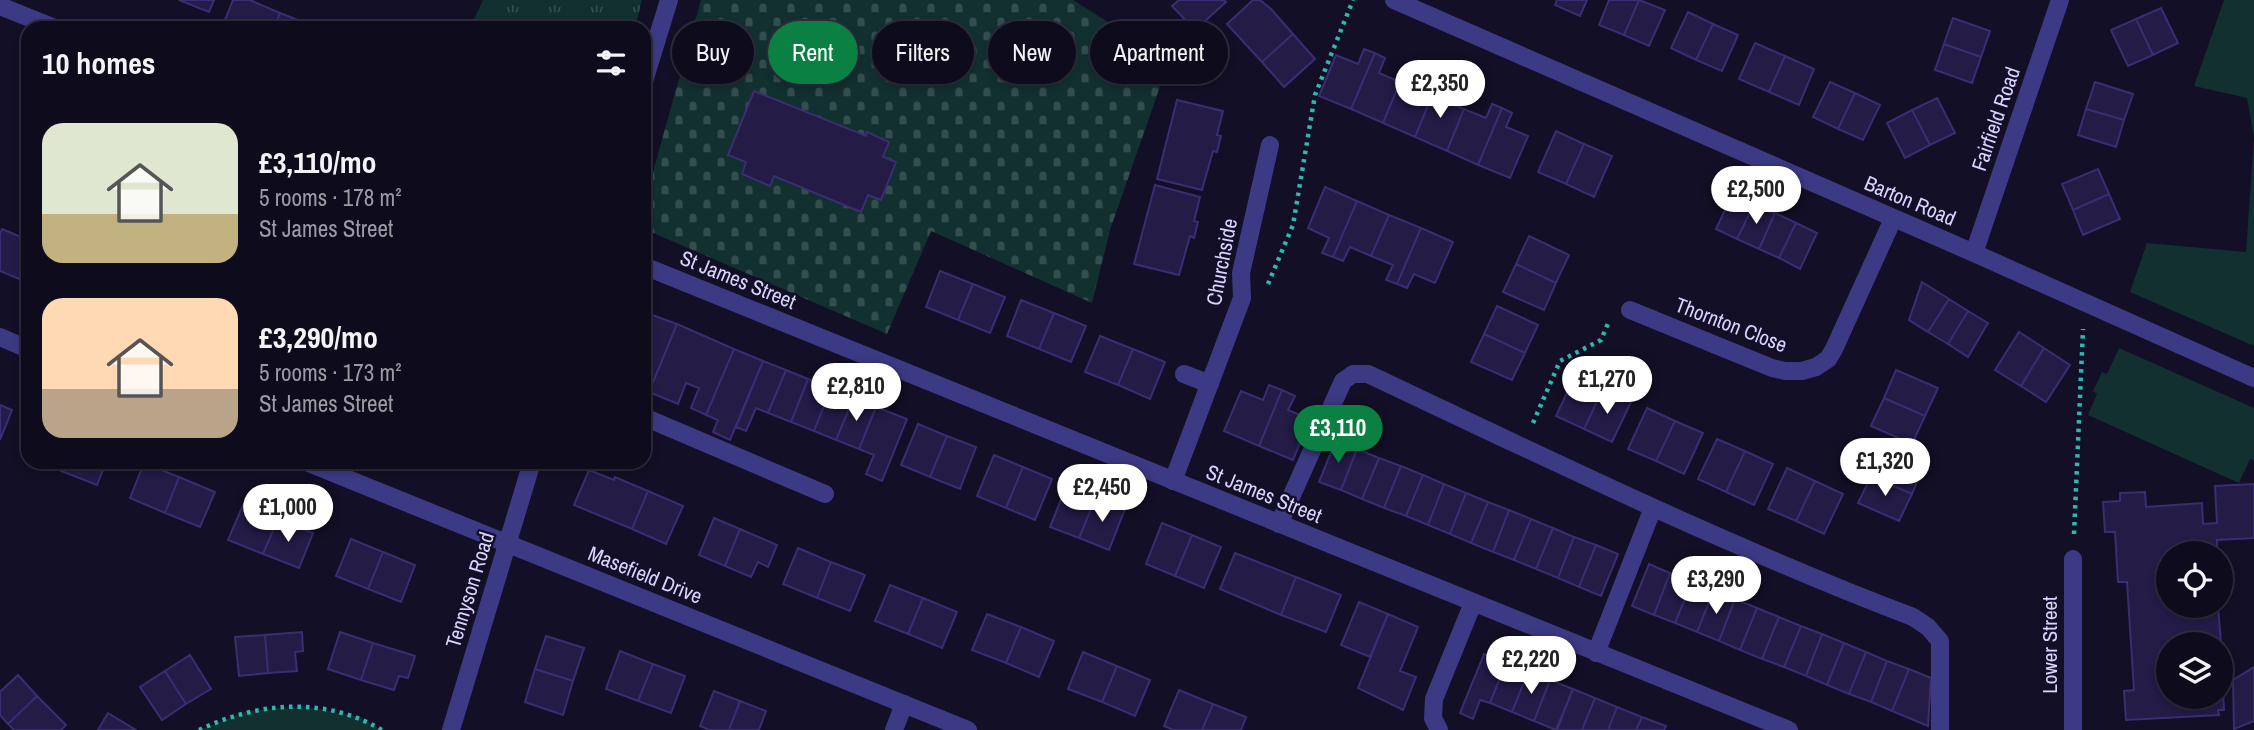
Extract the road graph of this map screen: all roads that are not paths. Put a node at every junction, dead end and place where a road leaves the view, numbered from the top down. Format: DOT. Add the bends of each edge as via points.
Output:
graph roads {
  1 [pos="669,0"];
  2 [pos="1394,0"];
  3 [pos="2060,0"];
  4 [pos="0,6"];
  5 [pos="38,21"];
  6 [pos="651,58"];
  7 [pos="1270,145"];
  8 [pos="1893,219"];
  9 [pos="1975,253"];
  10 [pos="651,269"];
  11 [pos="1630,310"];
  12 [pos="0,337"];
  13 [pos="21,346"];
  14 [pos="1184,374"];
  15 [pos="2254,378"];
  16 [pos="1210,384"];
  17 [pos="651,420"];
  18 [pos="323,469"];
  19 [pos="529,469"];
  20 [pos="1173,481"];
  21 [pos="825,494"];
  22 [pos="1653,508"];
  23 [pos="1279,524"];
  24 [pos="508,544"];
  25 [pos="2073,559"];
  26 [pos="1473,603"];
  27 [pos="1596,653"];
  28 [pos="904,704"];
  29 [pos="451,730"];
  30 [pos="894,730"];
  31 [pos="968,730"];
  32 [pos="1439,730"];
  33 [pos="1789,730"];
  34 [pos="1940,730"];
  35 [pos="2073,730"];
  1 -- 6 [label="street"];
  2 -- 8 [label="street, Barton Road"];
  3 -- 9 [label="street, Fairfield Road"];
  4 -- 5 [label="street"];
  7 -- 16 [label="street, Churchside" via="1241,273 1242,299"];
  8 -- 9 [label="street, Barton Road"];
  8 -- 11 [label="street, Thornton Close" via="1834,349 1816,367 1772,369"];
  9 -- 15 [label="street, Barton Road"];
  10 -- 20 [label="street, St James Street"];
  12 -- 13 [label="street"];
  14 -- 16 [label="street"];
  16 -- 20 [label="street, Churchside"];
  17 -- 21 [label="street"];
  18 -- 24 [label="street, Masefield Drive"];
  19 -- 24 [label="street, Tennyson Road"];
  20 -- 23 [label="street, St James Street"];
  22 -- 23 [label="street" via="1368,374 1353,374 1343,382"];
  22 -- 27 [label="street"];
  22 -- 34 [label="street" via="1928,626 1940,641"];
  23 -- 26 [label="street, St James Street"];
  24 -- 28 [label="street, Masefield Drive"];
  24 -- 29 [label="street, Tennyson Road"];
  25 -- 35 [label="street, Lower Street"];
  26 -- 27 [label="street, St James Street"];
  26 -- 32 [label="street" via="1434,699 1433,718"];
  27 -- 33 [label="street, St James Street"];
  28 -- 30 [label="street"];
  28 -- 31 [label="street, Masefield Drive"];
}
